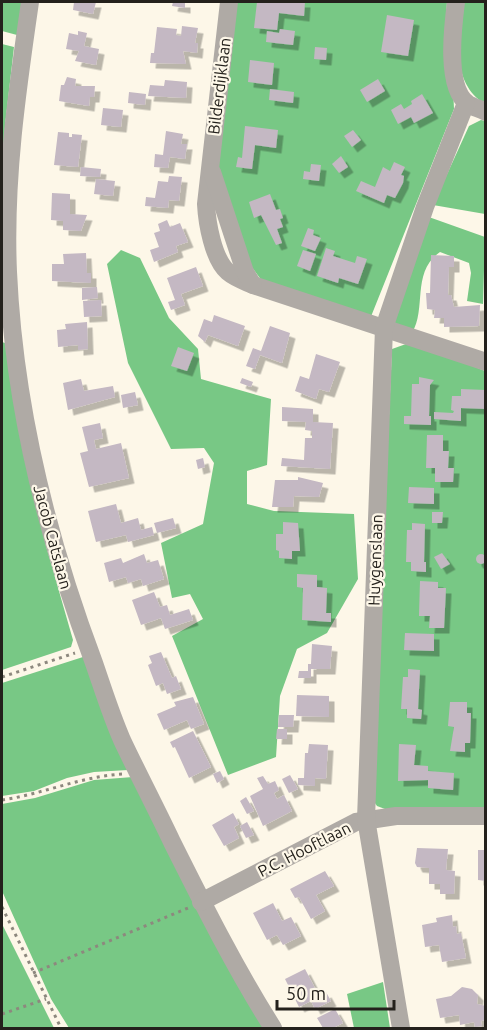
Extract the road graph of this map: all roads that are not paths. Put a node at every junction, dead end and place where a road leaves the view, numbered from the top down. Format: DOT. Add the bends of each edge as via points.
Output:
graph roads {
  1 [pos="30,2"];
  2 [pos="229,2"];
  3 [pos="456,2"];
  4 [pos="466,103"];
  5 [pos="486,112"];
  6 [pos="384,328"];
  7 [pos="486,362"];
  8 [pos="486,816"];
  9 [pos="366,819"];
  10 [pos="201,902"];
  11 [pos="273,1029"];
  12 [pos="401,1029"];
  1 -- 10 [label="street, Jacob Catslaan" via="8,190 8,272 37,481 55,552 121,738"];
  2 -- 6 [label="street, Bilderdijklaan" via="211,170 245,272 253,285"];
  3 -- 4 [label="street" via="453,69"];
  4 -- 5 [label="street"];
  4 -- 6 [label="street, Huygenslaan"];
  6 -- 7 [label="street, Bilderdijklaan"];
  6 -- 9 [label="street, Huygenslaan"];
  8 -- 9 [label="street, P.C. Hooftlaan"];
  9 -- 10 [label="street, P.C. Hooftlaan"];
  9 -- 12 [label="street, Huygenslaan"];
  10 -- 11 [label="street, Jacob Catslaan"];
}
